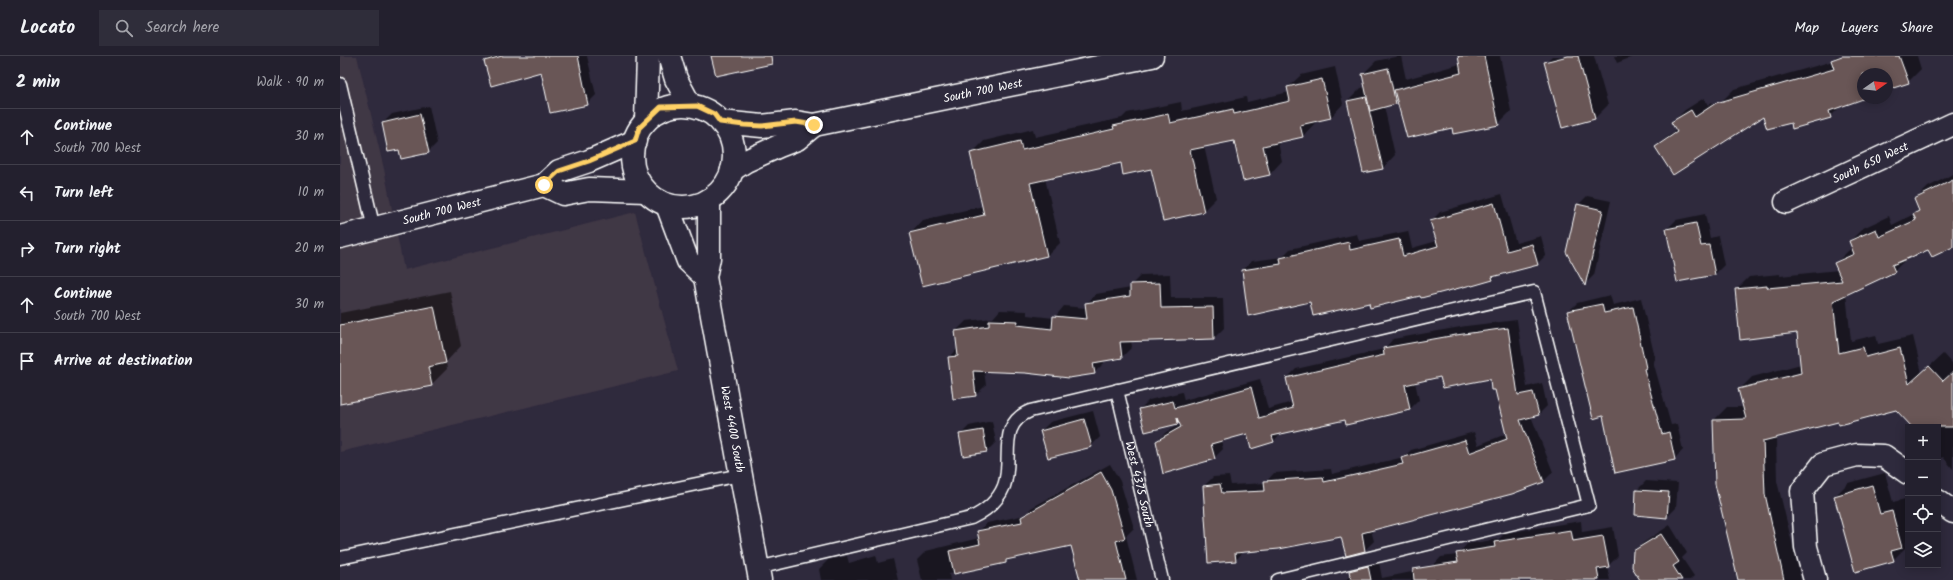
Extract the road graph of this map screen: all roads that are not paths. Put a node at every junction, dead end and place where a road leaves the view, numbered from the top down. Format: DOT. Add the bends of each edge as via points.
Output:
graph roads {
  1 [pos="648,56"];
  2 [pos="669,56"];
  3 [pos="1152,56"];
  4 [pos="340,84"];
  5 [pos="690,105"];
  6 [pos="646,121"];
  7 [pos="720,122"];
  8 [pos="1953,124"];
  9 [pos="814,125"];
  10 [pos="635,141"];
  11 [pos="732,170"];
  12 [pos="544,185"];
  13 [pos="646,191"];
  14 [pos="709,200"];
  15 [pos="1786,202"];
  16 [pos="667,205"];
  17 [pos="374,229"];
  18 [pos="340,237"];
  19 [pos="705,278"];
  20 [pos="1117,390"];
  21 [pos="1905,471"];
  22 [pos="740,475"];
  23 [pos="1941,503"];
  24 [pos="1953,512"];
  25 [pos="340,558"];
  26 [pos="759,574"];
  27 [pos="1162,580"];
  28 [pos="1278,580"];
  29 [pos="1815,580"];
  1 -- 6 [label="street"];
  2 -- 5 [label="street" via="676,79"];
  3 -- 9 [label="street, South 700 West"];
  4 -- 17 [label="lane"];
  5 -- 6 [label="street" via="661,107"];
  5 -- 7 [label="street" via="714,114"];
  6 -- 10 [label="street" via="639,128"];
  7 -- 9 [label="street, South 700 West" via="762,126 796,122"];
  7 -- 11 [label="street" via="726,127 733,143"];
  8 -- 15 [label="street, South 650 West"];
  9 -- 11 [label="street, South 700 West" via="797,139 746,161"];
  10 -- 12 [label="street, South 700 West" via="559,171"];
  10 -- 13 [label="street" via="632,145 631,160 635,176"];
  11 -- 14 [label="street" via="719,193"];
  12 -- 13 [label="street" via="563,194 589,189"];
  12 -- 17 [label="street, South 700 West"];
  13 -- 16 [label="street"];
  14 -- 16 [label="street" via="686,207"];
  14 -- 19 [label="street, West 4400 South" via="709,258"];
  16 -- 19 [label="street" via="688,261"];
  17 -- 18 [label="street, South 700 West"];
  19 -- 22 [label="street, West 4400 South"];
  20 -- 26 [label="lane" via="1020,415 1012,425 1009,435 1004,485 995,501 984,512 971,518"];
  20 -- 27 [label="lane, West 4375 South"];
  20 -- 28 [label="lane" via="1534,292 1589,505"];
  21 -- 29 [label="street" via="1884,456 1857,455 1823,464 1802,491 1806,547"];
  22 -- 25 [label="lane"];
  22 -- 26 [label="street, West 4400 South"];
  23 -- 24 [label="street"];
}
